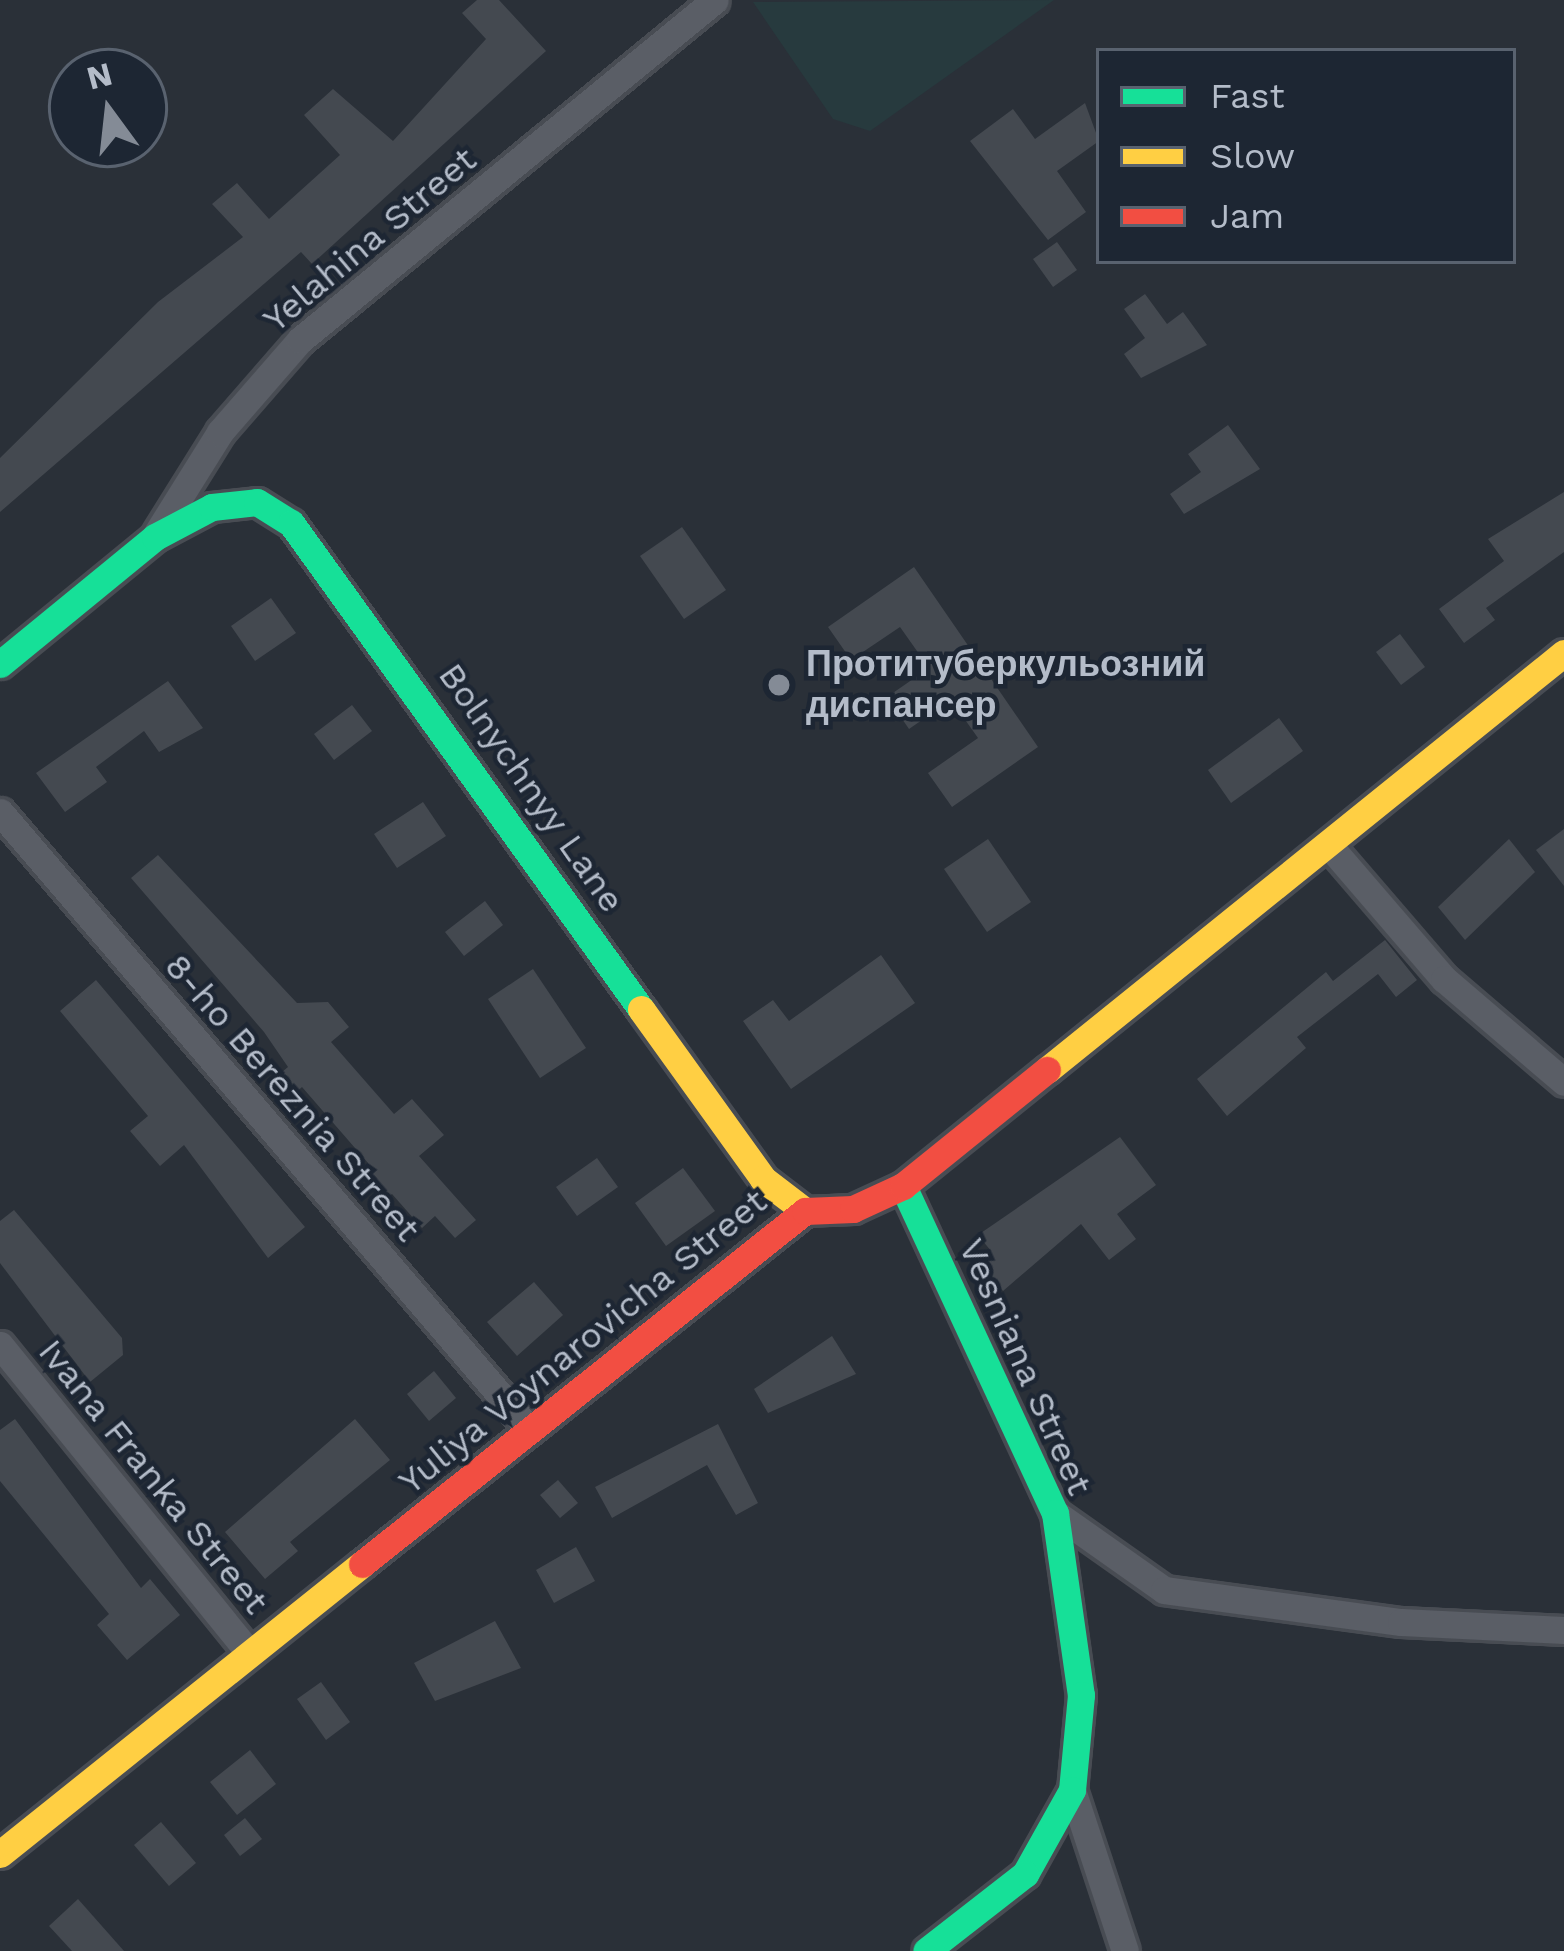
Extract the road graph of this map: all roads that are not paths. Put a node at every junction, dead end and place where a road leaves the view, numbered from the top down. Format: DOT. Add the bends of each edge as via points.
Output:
graph roads {
  1 [pos="715,0"];
  2 [pos="155,537"];
  3 [pos="1564,653"];
  4 [pos="0,664"];
  5 [pos="0,812"];
  6 [pos="1332,849"];
  7 [pos="1564,1082"];
  8 [pos="903,1186"];
  9 [pos="805,1211"];
  10 [pos="0,1345"];
  11 [pos="530,1430"];
  12 [pos="1055,1513"];
  13 [pos="1564,1630"];
  14 [pos="250,1654"];
  15 [pos="1072,1790"];
  16 [pos="0,1854"];
  17 [pos="926,1951"];
  18 [pos="1125,1951"];
  1 -- 2 [label="street, Yelahina Street" via="301,340 220,432"];
  2 -- 4 [label="main road, Yelahina Street"];
  2 -- 9 [label="main road, Bolnychnyy Lane" via="212,507 256,502 316,546 763,1179"];
  3 -- 6 [label="main road, Yuliya Voynarovicha Street"];
  5 -- 11 [label="street, 8-ho Bereznia Street"];
  6 -- 7 [label="street" via="1444,980"];
  6 -- 8 [label="main road, Yuliya Voynarovicha Street"];
  8 -- 9 [label="main road, Yuliya Voynarovicha Street" via="853,1209"];
  8 -- 12 [label="main road, Vesniana Street"];
  9 -- 11 [label="main road, Yuliya Voynarovicha Street"];
  10 -- 14 [label="street, Ivana Franka Street"];
  11 -- 14 [label="main road, Yuliya Voynarovicha Street"];
  12 -- 13 [label="street" via="1164,1590 1401,1622"];
  12 -- 15 [label="main road, Vesniana Street" via="1081,1695"];
  14 -- 16 [label="main road, Yuliya Voynarovicha Street"];
  15 -- 17 [label="main road, Vesniana Street" via="1025,1874"];
  15 -- 18 [label="street"];
}
